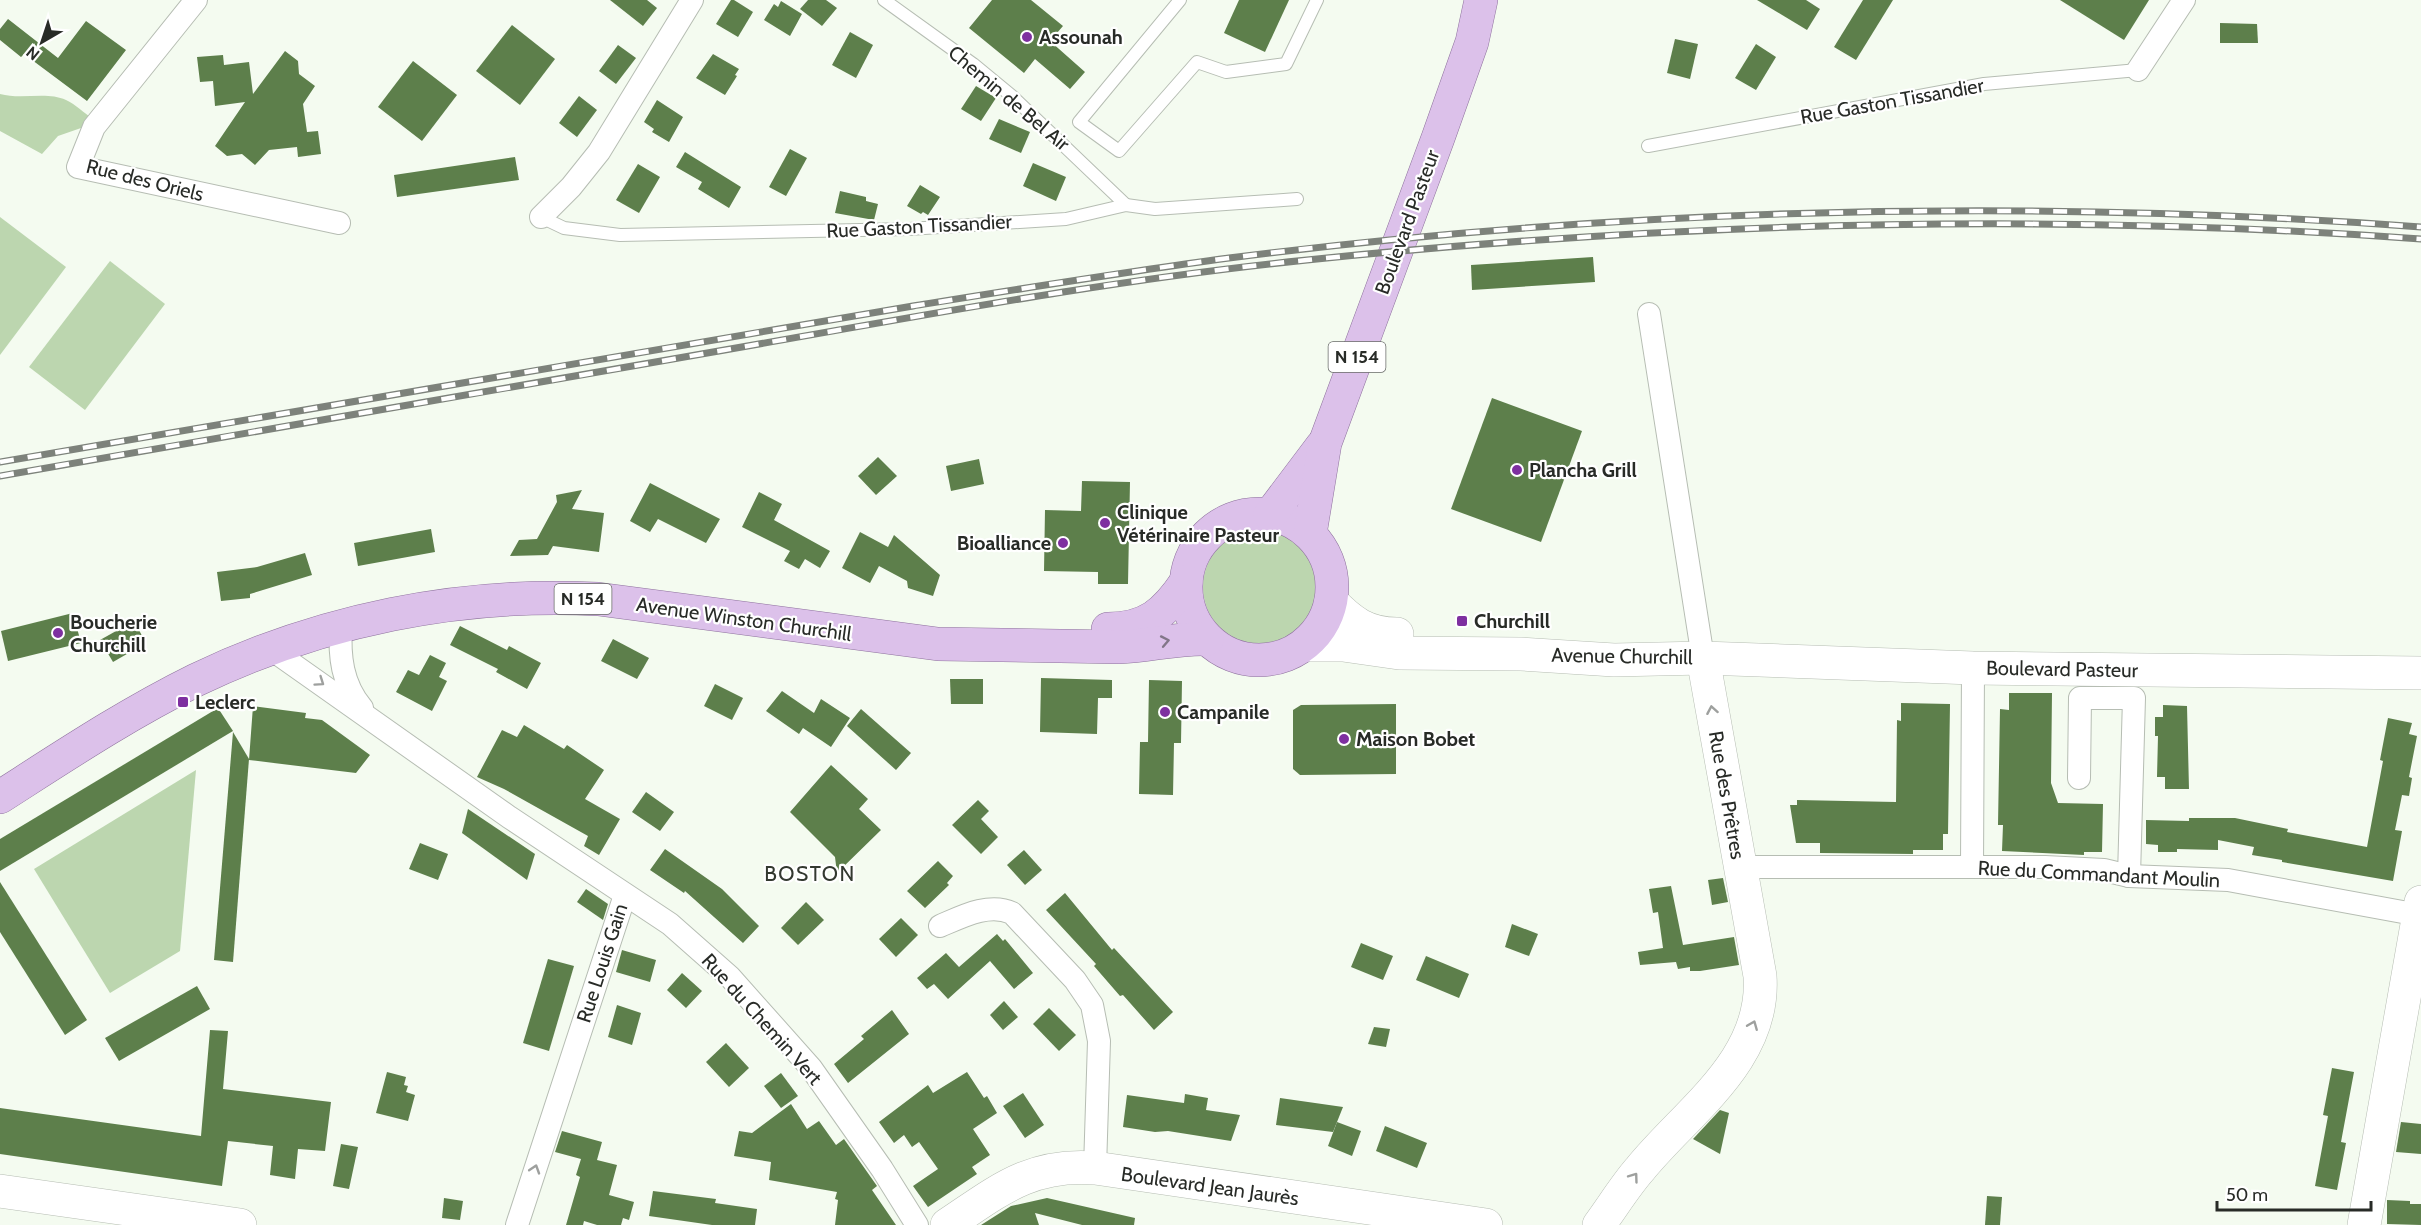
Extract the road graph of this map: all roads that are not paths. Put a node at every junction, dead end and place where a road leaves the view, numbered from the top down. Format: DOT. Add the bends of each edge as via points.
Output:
graph roads {
  1 [pos="196,0"];
  2 [pos="692,0"];
  3 [pos="884,0"];
  4 [pos="1180,0"];
  5 [pos="1317,0"];
  6 [pos="1481,0"];
  7 [pos="1492,0"];
  8 [pos="2184,0"];
  9 [pos="1472,42"];
  10 [pos="2138,70"];
  11 [pos="1648,146"];
  12 [pos="1297,199"];
  13 [pos="1126,205"];
  14 [pos="541,217"];
  15 [pos="339,224"];
  16 [pos="1649,314"];
  17 [pos="1325,442"];
  18 [pos="1270,514"];
  19 [pos="1310,534"];
  20 [pos="1186,582"];
  21 [pos="1332,601"];
  22 [pos="341,626"];
  23 [pos="1207,639"];
  24 [pos="1305,645"];
  25 [pos="271,649"];
  26 [pos="1703,658"];
  27 [pos="1973,668"];
  28 [pos="2421,674"];
  29 [pos="368,716"];
  30 [pos="2079,778"];
  31 [pos="0,779"];
  32 [pos="0,797"];
  33 [pos="1739,867"];
  34 [pos="1971,867"];
  35 [pos="2129,876"];
  36 [pos="625,895"];
  37 [pos="2420,909"];
  38 [pos="940,926"];
  39 [pos="2413,994"];
  40 [pos="1095,1168"];
  41 [pos="0,1191"];
  42 [pos="240,1225"];
  43 [pos="517,1225"];
  44 [pos="917,1225"];
  45 [pos="947,1225"];
  46 [pos="1486,1225"];
  47 [pos="1599,1225"];
  48 [pos="2364,1225"];
  1 -- 15 [label="street, Rue des Oriels" via="94,127 78,167"];
  2 -- 14 [label="street" via="599,152"];
  3 -- 13 [label="lane, Chemin de Bel Air" via="1013,97"];
  4 -- 5 [label="lane" via="1079,122 1119,151 1197,62 1226,72 1286,64"];
  6 -- 9 [label="main road, Boulevard Pasteur / N 154"];
  7 -- 9 [label="main road, N 154"];
  8 -- 10 [label="street"];
  9 -- 17 [label="main road, Boulevard Pasteur / N 154"];
  10 -- 11 [label="lane, Rue Gaston Tissandier" via="1984,84"];
  12 -- 13 [label="lane, Rue Gaston Tissandier" via="1155,209"];
  13 -- 14 [label="lane, Rue Gaston Tissandier" via="1066,219 897,230 620,235 564,228"];
  16 -- 26 [label="street, Rue des Prêtres"];
  17 -- 18 [label="main road, N 154"];
  17 -- 19 [label="main road, N 154"];
  18 -- 19 [label="main road" via="1292,521"];
  18 -- 20 [label="main road" via="1234,518 1213,530 1197,548"];
  19 -- 21 [label="main road" via="1329,565"];
  20 -- 23 [label="main road" via="1190,613"];
  20 -- 31 [label="main road, Avenue Winston Churchill / N 154" via="1149,621 1118,629 894,622 556,582 445,590 342,609 224,651 148,688"];
  21 -- 24 [label="main road" via="1322,625"];
  21 -- 26 [label="main road, Avenue Churchill" via="1353,622 1376,633 1570,638"];
  22 -- 23 [label="main road, Avenue Winston Churchill / N 154, one-way" via="437,605 548,597 598,599 957,645 1119,647"];
  22 -- 25 [label="main road, Avenue Winston Churchill / N 154"];
  22 -- 29 [label="street, Rue Louis Gain" via="343,673 355,700"];
  23 -- 24 [label="main road" via="1229,654 1255,661 1281,657"];
  24 -- 26 [label="main road, Avenue Churchill" via="1614,660"];
  25 -- 29 [label="street, Rue Louis Gain, one-way"];
  25 -- 32 [label="main road, Avenue Winston Churchill / N 154" via="175,691"];
  26 -- 27 [label="main road, Boulevard Pasteur"];
  33 -- 26 [label="main road, Rue des Prêtres, one-way"];
  27 -- 28 [label="main road, Boulevard Pasteur"];
  27 -- 34 [label="street"];
  29 -- 36 [label="street, Rue Louis Gain"];
  30 -- 35 [label="street" via="2080,698 2134,698"];
  33 -- 34 [label="street, Rue du Commandant Moulin"];
  47 -- 33 [label="main road, Rue des Prêtres, one-way" via="1640,1168 1700,1107 1735,1061 1756,1019 1760,976"];
  34 -- 35 [label="street, Rue du Commandant Moulin" via="2104,870"];
  35 -- 37 [label="street, Rue du Commandant Moulin" via="2228,880"];
  43 -- 36 [label="street, Rue Louis Gain, one-way"];
  36 -- 44 [label="street, Rue du Chemin Vert" via="670,924 730,977 811,1068"];
  37 -- 39 [label="main road"];
  38 -- 40 [label="street" via="978,912 1000,909 1012,913 1087,995 1096,1017 1099,1041"];
  39 -- 48 [label="main road"];
  40 -- 45 [label="main road, Boulevard Jean Jaurès" via="1060,1168 1024,1177"];
  40 -- 46 [label="main road, Boulevard Jean Jaurès"];
  41 -- 42 [label="main road"];
}
